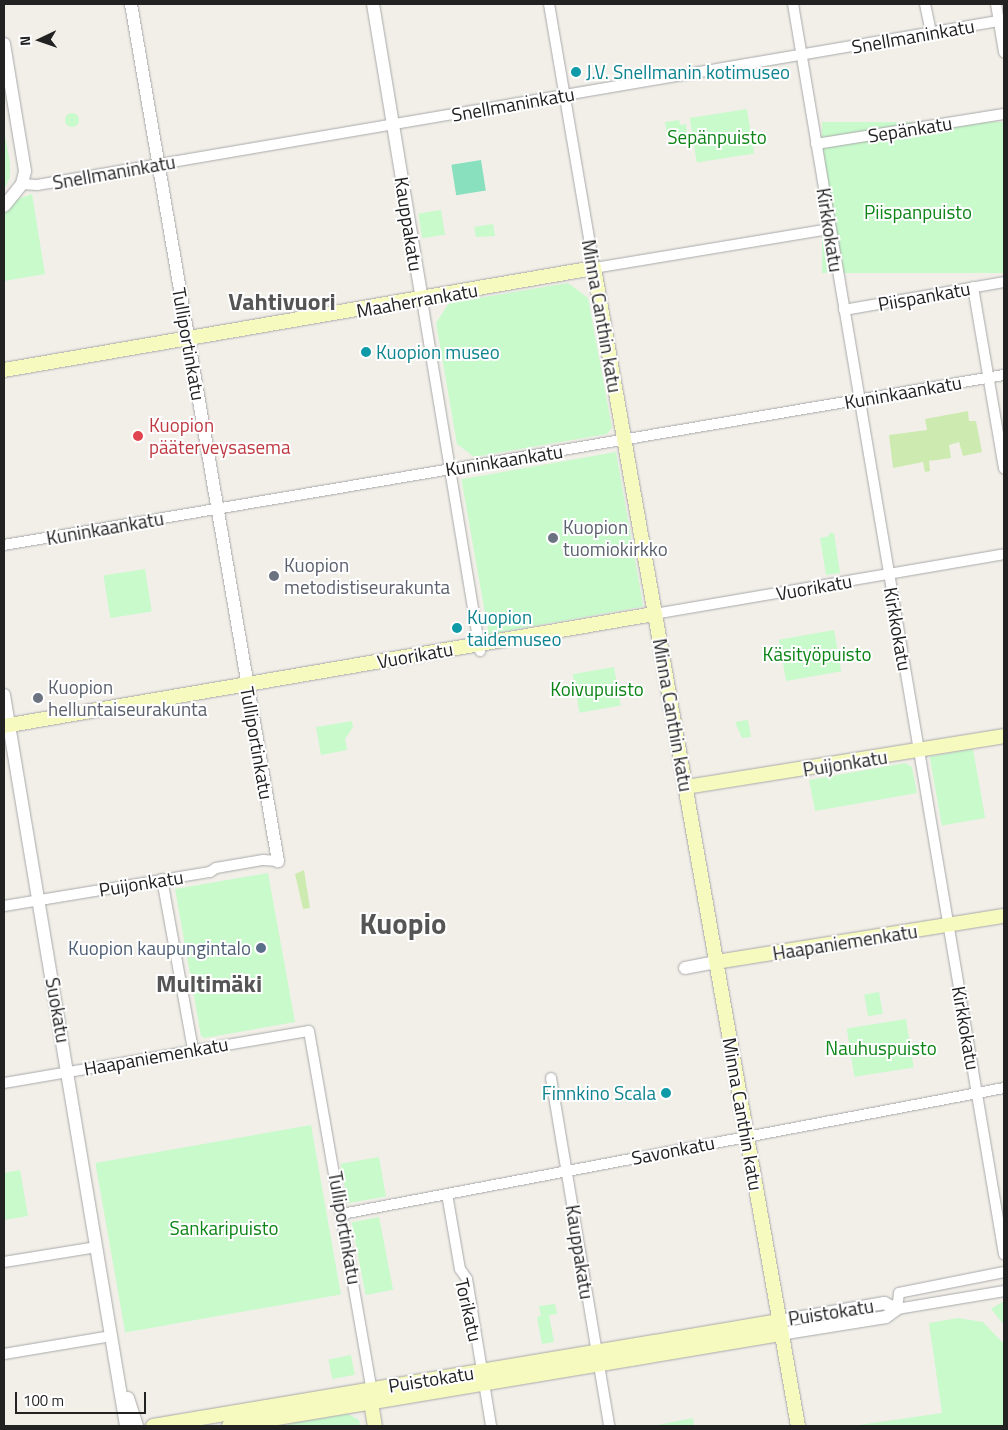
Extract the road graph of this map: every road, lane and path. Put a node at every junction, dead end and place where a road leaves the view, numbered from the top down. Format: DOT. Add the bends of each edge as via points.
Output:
graph roads {
  1 [pos="131,4"];
  2 [pos="373,4"];
  3 [pos="549,4"];
  4 [pos="793,4"];
  5 [pos="926,4"];
  6 [pos="996,4"];
  7 [pos="1002,21"];
  8 [pos="931,33"];
  9 [pos="4,44"];
  10 [pos="1004,52"];
  11 [pos="801,55"];
  12 [pos="564,96"];
  13 [pos="1004,114"];
  14 [pos="393,125"];
  15 [pos="816,144"];
  16 [pos="158,164"];
  17 [pos="22,184"];
  18 [pos="4,206"];
  19 [pos="830,229"];
  20 [pos="594,268"];
  21 [pos="1004,282"];
  22 [pos="973,287"];
  23 [pos="422,300"];
  24 [pos="844,310"];
  25 [pos="188,340"];
  26 [pos="4,370"];
  27 [pos="1004,375"];
  28 [pos="989,378"];
  29 [pos="859,400"];
  30 [pos="624,440"];
  31 [pos="1004,468"];
  32 [pos="450,469"];
  33 [pos="217,508"];
  34 [pos="4,545"];
  35 [pos="1004,554"];
  36 [pos="888,574"];
  37 [pos="654,614"];
  38 [pos="479,648"];
  39 [pos="246,684"];
  40 [pos="4,695"];
  41 [pos="6,726"];
  42 [pos="1004,736"];
  43 [pos="918,750"];
  44 [pos="686,788"];
  45 [pos="278,861"];
  46 [pos="162,879"];
  47 [pos="39,900"];
  48 [pos="4,906"];
  49 [pos="1004,916"];
  50 [pos="948,925"];
  51 [pos="716,962"];
  52 [pos="685,968"];
  53 [pos="309,1031"];
  54 [pos="193,1050"];
  55 [pos="68,1072"];
  56 [pos="551,1078"];
  57 [pos="4,1083"];
  58 [pos="1004,1088"];
  59 [pos="977,1093"];
  60 [pos="746,1136"];
  61 [pos="567,1170"];
  62 [pos="447,1194"];
  63 [pos="342,1214"];
  64 [pos="97,1247"];
  65 [pos="1004,1254"];
  66 [pos="4,1262"];
  67 [pos="1004,1272"];
  68 [pos="1004,1291"];
  69 [pos="897,1309"];
  70 [pos="780,1327"];
  71 [pos="111,1336"];
  72 [pos="597,1350"];
  73 [pos="4,1354"];
  74 [pos="114,1355"];
  75 [pos="599,1366"];
  76 [pos="482,1370"];
  77 [pos="484,1385"];
  78 [pos="371,1395"];
  79 [pos="126,1426"];
  80 [pos="137,1426"];
  81 [pos="153,1426"];
  82 [pos="229,1426"];
  83 [pos="375,1426"];
  84 [pos="491,1426"];
  85 [pos="610,1426"];
  86 [pos="798,1426"];
  1 -- 16 [label="street, Tulliportinkatu"];
  2 -- 14 [label="street, Kauppakatu"];
  3 -- 12 [label="street, Minna Canthin katu"];
  4 -- 11 [label="street, Kirkkokatu"];
  5 -- 8 [label="street"];
  6 -- 7 [label="street"];
  7 -- 8 [label="street, Snellmaninkatu"];
  7 -- 10 [label="street"];
  8 -- 11 [label="street, Snellmaninkatu"];
  9 -- 17 [label="street" via="25,171"];
  11 -- 12 [label="street, Snellmaninkatu"];
  11 -- 15 [label="street, Kirkkokatu"];
  12 -- 14 [label="street, Snellmaninkatu"];
  12 -- 20 [label="street, Minna Canthin katu"];
  13 -- 15 [label="street, Sepänkatu"];
  14 -- 16 [label="street, Snellmaninkatu"];
  14 -- 23 [label="street, Kauppakatu"];
  15 -- 19 [label="street, Kirkkokatu"];
  16 -- 17 [label="street, Snellmaninkatu" via="37,186"];
  16 -- 25 [label="street, Tulliportinkatu"];
  17 -- 18 [label="street"];
  19 -- 20 [label="street, Maaherrankatu"];
  19 -- 24 [label="street, Kirkkokatu"];
  20 -- 23 [label="main road, Maaherrankatu"];
  20 -- 30 [label="main road, Minna Canthin katu"];
  21 -- 22 [label="street, Piispankatu"];
  22 -- 24 [label="street, Piispankatu"];
  22 -- 28 [label="street"];
  23 -- 25 [label="main road, Maaherrankatu"];
  23 -- 32 [label="street, Kauppakatu"];
  24 -- 29 [label="street, Kirkkokatu"];
  25 -- 26 [label="main road, Maaherrankatu"];
  25 -- 33 [label="street, Tulliportinkatu"];
  27 -- 28 [label="street, Kuninkaankatu"];
  28 -- 29 [label="street, Kuninkaankatu"];
  28 -- 31 [label="street"];
  29 -- 30 [label="street, Kuninkaankatu"];
  29 -- 36 [label="street, Kirkkokatu"];
  30 -- 32 [label="street, Kuninkaankatu"];
  30 -- 37 [label="main road, Minna Canthin katu"];
  32 -- 33 [label="street, Kuninkaankatu"];
  32 -- 38 [label="street, Kauppakatu"];
  33 -- 34 [label="street, Kuninkaankatu"];
  33 -- 39 [label="street, Tulliportinkatu"];
  35 -- 36 [label="street, Vuorikatu"];
  36 -- 37 [label="street, Vuorikatu"];
  36 -- 43 [label="street, Kirkkokatu"];
  37 -- 38 [label="main road, Vuorikatu"];
  37 -- 44 [label="main road, Minna Canthin katu"];
  38 -- 39 [label="main road, Vuorikatu"];
  39 -- 41 [label="main road, Vuorikatu"];
  39 -- 45 [label="street, Tulliportinkatu"];
  40 -- 41 [label="street, Suokatu"];
  41 -- 47 [label="street, Suokatu"];
  42 -- 43 [label="main road, Puijonkatu"];
  43 -- 44 [label="main road, Puijonkatu"];
  43 -- 50 [label="street, Kirkkokatu"];
  44 -- 51 [label="main road, Minna Canthin katu"];
  45 -- 46 [label="street, Puijonkatu" via="263,860"];
  46 -- 47 [label="street, Puijonkatu"];
  46 -- 54 [label="street"];
  47 -- 48 [label="street, Puijonkatu"];
  47 -- 55 [label="street, Suokatu"];
  49 -- 50 [label="main road, Haapaniemenkatu"];
  50 -- 51 [label="main road, Haapaniemenkatu"];
  50 -- 59 [label="street, Kirkkokatu"];
  51 -- 52 [label="street, Haapaniemenkatu"];
  51 -- 60 [label="main road, Minna Canthin katu"];
  53 -- 54 [label="street, Haapaniemenkatu"];
  53 -- 63 [label="street, Tulliportinkatu"];
  54 -- 55 [label="street, Haapaniemenkatu"];
  55 -- 57 [label="street, Haapaniemenkatu"];
  55 -- 64 [label="street, Suokatu"];
  56 -- 61 [label="street, Kauppakatu"];
  58 -- 59 [label="street, Savonkatu"];
  59 -- 60 [label="street, Savonkatu"];
  59 -- 65 [label="street, Kirkkokatu"];
  60 -- 61 [label="street, Savonkatu"];
  60 -- 70 [label="main road, Minna Canthin katu"];
  61 -- 62 [label="street, Savonkatu"];
  61 -- 72 [label="street, Kauppakatu"];
  62 -- 63 [label="street, Savonkatu"];
  62 -- 76 [label="street, Torikatu"];
  63 -- 78 [label="street, Tulliportinkatu"];
  64 -- 66 [label="street"];
  64 -- 71 [label="street, Suokatu"];
  67 -- 69 [label="street" via="899,1292"];
  68 -- 69 [label="street"];
  69 -- 70 [label="street, Puistokatu" via="884,1303"];
  70 -- 72 [label="main road, Puistokatu"];
  70 -- 75 [label="main road, Puistokatu"];
  70 -- 86 [label="main road, Minna Canthin katu"];
  71 -- 73 [label="street"];
  71 -- 74 [label="street, Suokatu"];
  72 -- 75 [label="street, Kauppakatu"];
  72 -- 76 [label="main road, Puistokatu"];
  74 -- 79 [label="street, Suokatu"];
  74 -- 80 [label="street, Suokatu"];
  75 -- 77 [label="main road, Puistokatu"];
  75 -- 85 [label="street, Kauppakatu"];
  76 -- 77 [label="street, Torikatu"];
  76 -- 78 [label="main road, Puistokatu"];
  77 -- 78 [label="main road, Puistokatu"];
  77 -- 84 [label="street, Torikatu"];
  78 -- 81 [label="main road, Puistokatu"];
  78 -- 82 [label="main road, Puistokatu"];
  78 -- 83 [label="main road, Tulliportinkatu"];
}
